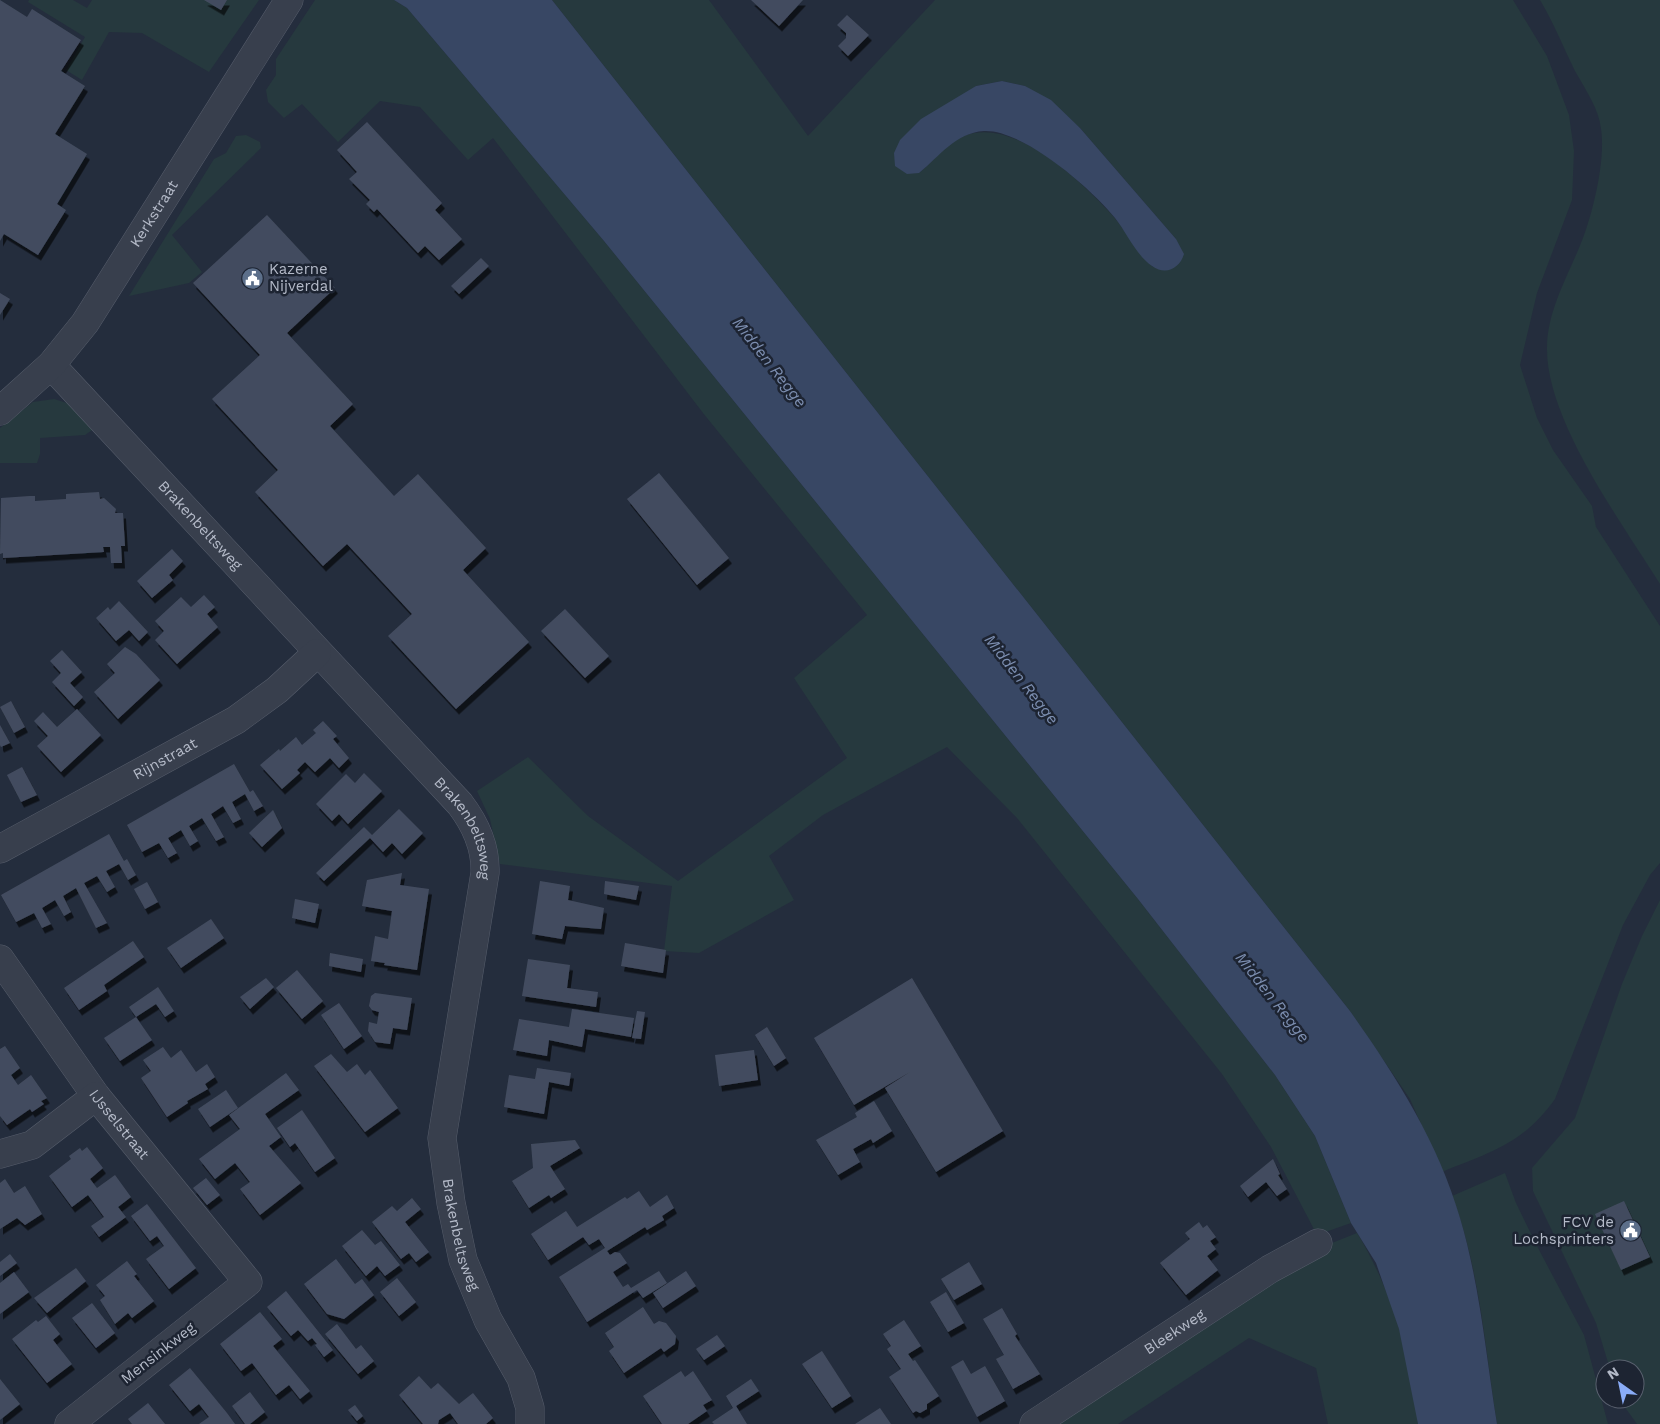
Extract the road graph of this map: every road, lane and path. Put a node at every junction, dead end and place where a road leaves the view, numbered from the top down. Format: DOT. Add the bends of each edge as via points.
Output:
graph roads {
  1 [pos="289,0"];
  2 [pos="51,365"];
  3 [pos="0,411"];
  4 [pos="318,653"];
  5 [pos="0,849"];
  6 [pos="0,959"];
  7 [pos="96,1096"];
  8 [pos="0,1154"];
  9 [pos="1318,1243"];
  10 [pos="248,1282"];
  11 [pos="69,1424"];
  12 [pos="530,1424"];
  13 [pos="1034,1424"];
  1 -- 2 [label="street, Kerkstraat" via="110,286"];
  2 -- 3 [label="street, Kerkstraat"];
  2 -- 4 [label="street, Brakenbeltsweg"];
  4 -- 5 [label="street, Rijnstraat" via="277,690 236,720"];
  4 -- 12 [label="street, Brakenbeltsweg" via="460,804 472,819 482,841 485,873 442,1138 463,1260 488,1320 521,1378 530,1408"];
  6 -- 7 [label="street, IJsselstraat"];
  7 -- 8 [label="street" via="32,1145"];
  7 -- 10 [label="street, IJsselstraat"];
  9 -- 13 [label="street, Bleekweg" via="1270,1269"];
  10 -- 11 [label="street, Mensinkweg"];
}
